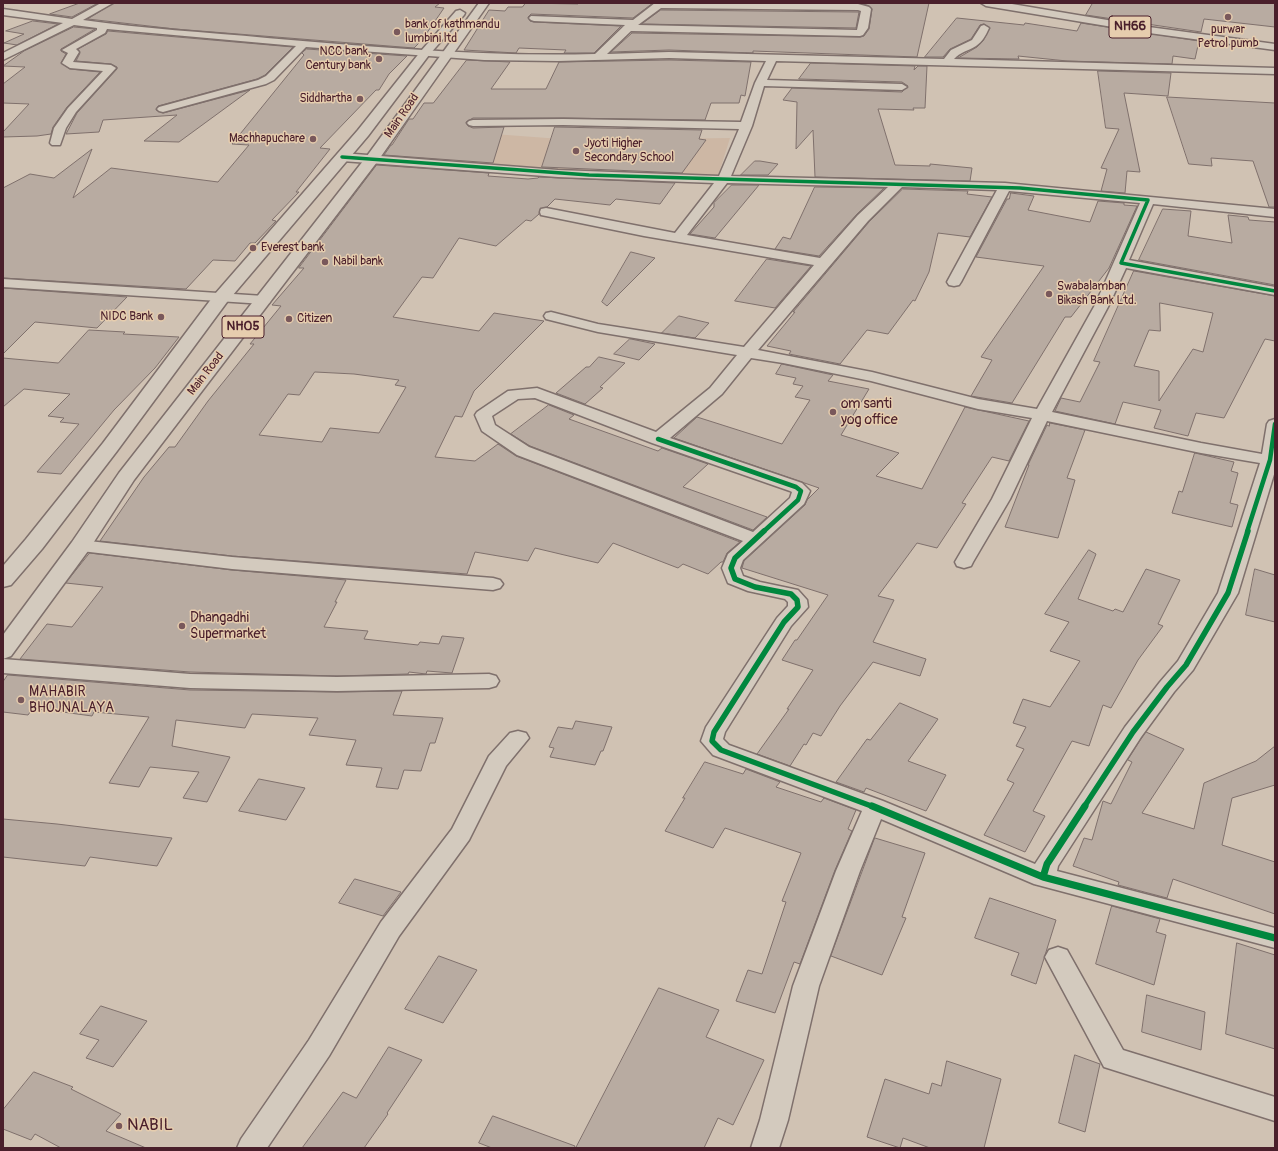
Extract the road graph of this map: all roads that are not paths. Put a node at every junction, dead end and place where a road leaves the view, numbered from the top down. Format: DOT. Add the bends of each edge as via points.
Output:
graph roads {
  1 [pos="108,3"];
  2 [pos="468,3"];
  3 [pos="484,3"];
  4 [pos="789,3"];
  5 [pos="986,3"];
  6 [pos="1039,3"];
  7 [pos="659,4"];
  8 [pos="845,5"];
  9 [pos="802,7"];
  10 [pos="3,12"];
  11 [pos="534,18"];
  12 [pos="74,23"];
  13 [pos="632,25"];
  14 [pos="102,26"];
  15 [pos="984,28"];
  16 [pos="860,33"];
  17 [pos="1275,40"];
  18 [pos="304,44"];
  19 [pos="1275,47"];
  20 [pos="425,53"];
  21 [pos="853,53"];
  22 [pos="446,54"];
  23 [pos="598,56"];
  24 [pos="3,57"];
  25 [pos="772,58"];
  26 [pos="947,62"];
  27 [pos="1275,71"];
  28 [pos="760,83"];
  29 [pos="902,87"];
  30 [pos="163,108"];
  31 [pos="472,123"];
  32 [pos="746,126"];
  33 [pos="56,143"];
  34 [pos="342,157"];
  35 [pos="372,159"];
  36 [pos="724,180"];
  37 [pos="899,183"];
  38 [pos="1005,187"];
  39 [pos="1148,200"];
  40 [pos="546,212"];
  41 [pos="1275,213"];
  42 [pos="679,237"];
  43 [pos="824,263"];
  44 [pos="1121,263"];
  45 [pos="954,282"];
  46 [pos="3,283"];
  47 [pos="1275,291"];
  48 [pos="221,298"];
  49 [pos="264,300"];
  50 [pos="551,316"];
  51 [pos="748,353"];
  52 [pos="1042,415"];
  53 [pos="1275,424"];
  54 [pos="658,440"];
  55 [pos="1270,460"];
  56 [pos="90,473"];
  57 [pos="126,477"];
  58 [pos="756,538"];
  59 [pos="80,546"];
  60 [pos="964,562"];
  61 [pos="3,580"];
  62 [pos="493,584"];
  63 [pos="3,651"];
  64 [pos="3,666"];
  65 [pos="489,681"];
  66 [pos="518,738"];
  67 [pos="874,807"];
  68 [pos="1043,878"];
  69 [pos="1275,938"];
  70 [pos="1058,957"];
  71 [pos="1275,1109"];
  72 [pos="250,1148"];
  73 [pos="765,1148"];
  1 -- 12 [label="street"];
  2 -- 20 [label="main road, Main Road / NH05"];
  3 -- 22 [label="main road, Main Road / NH05"];
  4 -- 9 [label="street"];
  5 -- 19 [label="main road, NH66" via="1149,30"];
  6 -- 17 [label="main road, NH66"];
  7 -- 9 [label="street"];
  7 -- 13 [label="street"];
  8 -- 9 [label="street"];
  8 -- 16 [label="street" via="866,9 864,28"];
  10 -- 12 [label="street"];
  11 -- 13 [label="street"];
  12 -- 14 [label="street"];
  12 -- 24 [label="street"];
  13 -- 16 [label="street"];
  13 -- 23 [label="street"];
  14 -- 18 [label="street"];
  14 -- 33 [label="street" via="102,31 67,50 74,52 67,63 70,65 111,68 72,110 60,128"];
  15 -- 26 [label="street" via="982,35 972,45 954,53"];
  16 -- 21 [label="street"];
  18 -- 20 [label="street"];
  18 -- 30 [label="street" via="270,78 262,82"];
  20 -- 22 [label="street"];
  20 -- 34 [label="main road, Main Road / NH05"];
  21 -- 25 [label="street"];
  21 -- 26 [label="street"];
  22 -- 23 [label="street" via="558,58"];
  22 -- 35 [label="main road, Main Road / NH05"];
  23 -- 25 [label="street"];
  25 -- 28 [label="street"];
  26 -- 27 [label="street"];
  28 -- 29 [label="street"];
  28 -- 32 [label="street"];
  31 -- 32 [label="street"];
  32 -- 36 [label="street"];
  34 -- 35 [label="street"];
  34 -- 48 [label="main road, Main Road / NH05"];
  35 -- 36 [label="street" via="500,170"];
  35 -- 49 [label="main road, Main Road / NH05"];
  36 -- 37 [label="street"];
  36 -- 42 [label="street"];
  37 -- 38 [label="street"];
  37 -- 43 [label="street" via="863,218"];
  38 -- 39 [label="street"];
  38 -- 45 [label="street"];
  39 -- 41 [label="street"];
  39 -- 44 [label="street"];
  40 -- 42 [label="street"];
  42 -- 43 [label="street"];
  43 -- 51 [label="street"];
  44 -- 47 [label="street"];
  44 -- 52 [label="street" via="1102,305"];
  46 -- 48 [label="street"];
  48 -- 49 [label="street"];
  48 -- 56 [label="main road, Main Road / NH05"];
  49 -- 57 [label="main road, Main Road / NH05"];
  50 -- 51 [label="street" via="598,328"];
  51 -- 52 [label="street" via="784,358 978,404"];
  51 -- 54 [label="street" via="716,391"];
  52 -- 55 [label="street"];
  52 -- 60 [label="street" via="1001,499"];
  53 -- 55 [label="street"];
  54 -- 58 [label="street" via="796,487 801,492 798,500"];
  54 -- 58 [label="street" via="537,393 514,394 483,415 488,428 523,451"];
  55 -- 68 [label="street" via="1228,592 1186,665 1133,732 1047,864"];
  56 -- 57 [label="main road"];
  56 -- 61 [label="main road, Main Road / NH05"];
  57 -- 59 [label="main road, Main Road / NH05"];
  58 -- 67 [label="street" via="736,558 731,568 735,579 755,588 790,594 797,600 798,607 779,629 714,732 712,741 721,750"];
  59 -- 62 [label="street" via="232,563"];
  59 -- 63 [label="main road, Main Road / NH05"];
  64 -- 65 [label="street" via="190,680 337,684"];
  66 -- 72 [label="street" via="496,762 462,834 390,930 319,1048"];
  67 -- 68 [label="street"];
  67 -- 73 [label="street" via="806,986"];
  68 -- 69 [label="street"];
  70 -- 71 [label="street" via="1114,1059"];
}
